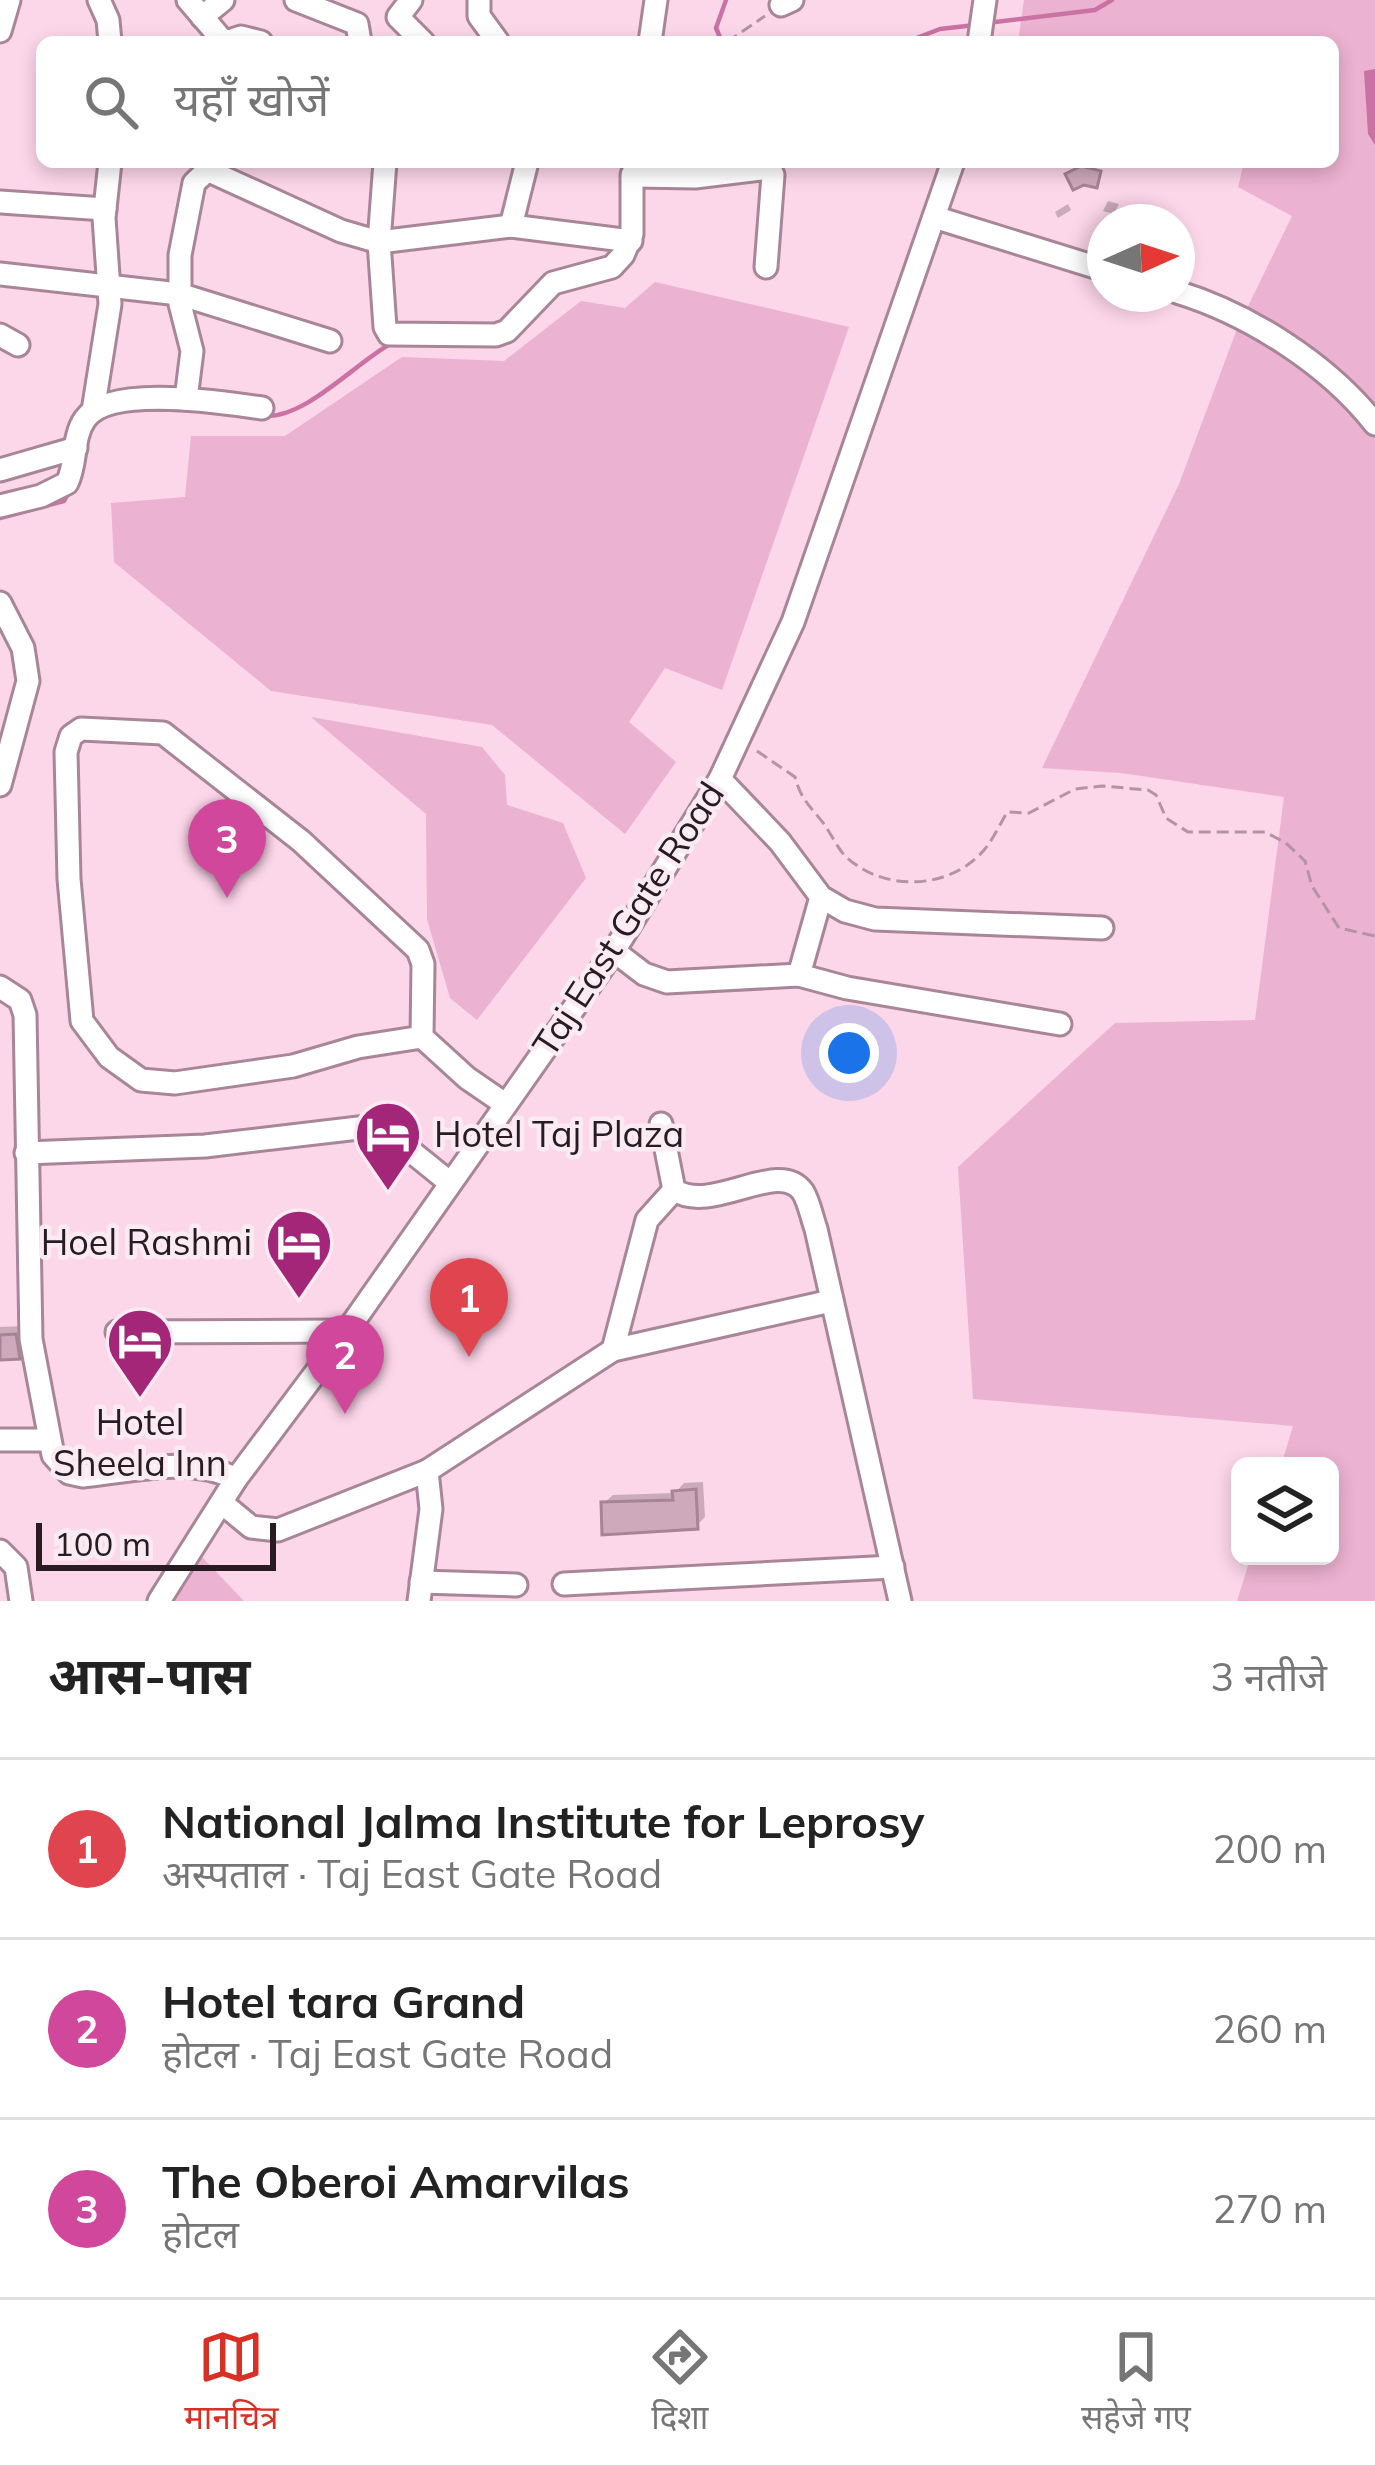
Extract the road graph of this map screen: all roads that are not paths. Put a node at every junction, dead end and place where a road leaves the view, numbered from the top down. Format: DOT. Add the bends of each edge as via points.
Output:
graph roads {
  1 [pos="9,0"];
  2 [pos="99,0"];
  3 [pos="223,0"];
  4 [pos="296,0"];
  5 [pos="411,0"];
  6 [pos="479,0"];
  7 [pos="656,0"];
  8 [pos="985,0"];
  9 [pos="195,8"];
  10 [pos="0,31"];
  11 [pos="109,36"];
  12 [pos="220,36"];
  13 [pos="359,36"];
  14 [pos="417,36"];
  15 [pos="494,36"];
  16 [pos="651,36"];
  17 [pos="980,36"];
  18 [pos="109,168"];
  19 [pos="210,168"];
  20 [pos="216,168"];
  21 [pos="385,168"];
  22 [pos="526,168"];
  23 [pos="951,168"];
  24 [pos="633,169"];
  25 [pos="0,202"];
  26 [pos="104,209"];
  27 [pos="934,218"];
  28 [pos="511,226"];
  29 [pos="631,241"];
  30 [pos="379,242"];
  31 [pos="1087,265"];
  32 [pos="766,267"];
  33 [pos="0,274"];
  34 [pos="111,290"];
  35 [pos="179,294"];
  36 [pos="1195,298"];
  37 [pos="330,341"];
  38 [pos="186,399"];
  39 [pos="94,401"];
  40 [pos="262,408"];
  41 [pos="1375,424"];
  42 [pos="76,448"];
  43 [pos="0,470"];
  44 [pos="0,506"];
  45 [pos="0,603"];
  46 [pos="720,779"];
  47 [pos="0,785"];
  48 [pos="821,897"];
  49 [pos="1102,928"];
  50 [pos="614,951"];
  51 [pos="799,974"];
  52 [pos="0,987"];
  53 [pos="10,1000"];
  54 [pos="1060,1024"];
  55 [pos="422,1036"];
  56 [pos="505,1104"];
  57 [pos="661,1124"];
  58 [pos="26,1153"];
  59 [pos="449,1182"];
  60 [pos="674,1190"];
  61 [pos="831,1301"];
  62 [pos="346,1331"];
  63 [pos="118,1332"];
  64 [pos="613,1349"];
  65 [pos="47,1440"];
  66 [pos="0,1441"];
  67 [pos="428,1471"];
  68 [pos="236,1479"];
  69 [pos="222,1503"];
  70 [pos="0,1551"];
  71 [pos="893,1567"];
  72 [pos="564,1584"];
  73 [pos="517,1585"];
  74 [pos="420,1591"];
  75 [pos="21,1601"];
  76 [pos="159,1601"];
  77 [pos="900,1601"];
  1 -- 10 [label="street"];
  2 -- 11 [label="street"];
  3 -- 9 [label="street"];
  4 -- 13 [label="street" via="357,24"];
  5 -- 14 [label="street" via="398,17"];
  6 -- 15 [label="street" via="479,16"];
  7 -- 16 [label="street"];
  8 -- 17 [label="street"];
  9 -- 12 [label="street"];
  18 -- 26 [label="street"];
  19 -- 35 [label="street" via="194,183"];
  20 -- 30 [label="street" via="341,232"];
  21 -- 30 [label="street"];
  22 -- 28 [label="street"];
  23 -- 27 [label="street, Taj East Gate Road"];
  24 -- 29 [label="street"];
  24 -- 32 [label="street" via="695,177 770,168"];
  25 -- 26 [label="street"];
  26 -- 34 [label="street"];
  27 -- 31 [label="street"];
  27 -- 46 [label="street, Taj East Gate Road" via="793,622"];
  28 -- 29 [label="street"];
  28 -- 30 [label="street"];
  29 -- 30 [label="street" via="612,267 553,284 507,331 483,337 386,331"];
  33 -- 34 [label="street"];
  34 -- 35 [label="street"];
  34 -- 39 [label="street"];
  35 -- 37 [label="street"];
  35 -- 38 [label="street" via="192,351"];
  36 -- 41 [label="street" via="1282,344"];
  38 -- 39 [label="street"];
  38 -- 40 [label="street"];
  39 -- 42 [label="street"];
  42 -- 43 [label="street"];
  42 -- 44 [label="street" via="67,483"];
  45 -- 47 [label="street" via="23,648 28,681"];
  46 -- 48 [label="street"];
  46 -- 50 [label="street, Taj East Gate Road"];
  48 -- 49 [label="street" via="875,919"];
  48 -- 51 [label="street"];
  50 -- 51 [label="street" via="667,982"];
  50 -- 56 [label="street, Taj East Gate Road"];
  51 -- 54 [label="street"];
  52 -- 53 [label="street"];
  53 -- 58 [label="street" via="25,1015"];
  55 -- 55 [label="street" via="418,950 301,841 163,733 71,736 69,879 82,1021 109,1058 141,1080 175,1083"];
  55 -- 56 [label="street"];
  56 -- 59 [label="street, Taj East Gate Road"];
  57 -- 60 [label="street"];
  58 -- 59 [label="street" via="206,1146 367,1127 387,1132"];
  58 -- 65 [label="street" via="31,1339"];
  59 -- 62 [label="street, Taj East Gate Road"];
  60 -- 61 [label="street" via="702,1198 789,1180 815,1229"];
  60 -- 64 [label="street" via="647,1220"];
  61 -- 64 [label="street"];
  61 -- 71 [label="street"];
  62 -- 63 [label="street"];
  62 -- 68 [label="street, Taj East Gate Road"];
  64 -- 67 [label="street"];
  65 -- 66 [label="street"];
  65 -- 68 [label="street" via="62,1467 83,1476 184,1467"];
  67 -- 69 [label="street" via="278,1529 251,1527"];
  67 -- 74 [label="street"];
  68 -- 69 [label="street, Taj East Gate Road"];
  69 -- 76 [label="street, Taj East Gate Road"];
  70 -- 75 [label="street" via="16,1567"];
  71 -- 72 [label="street"];
  71 -- 77 [label="street"];
  73 -- 74 [label="street"];
}
